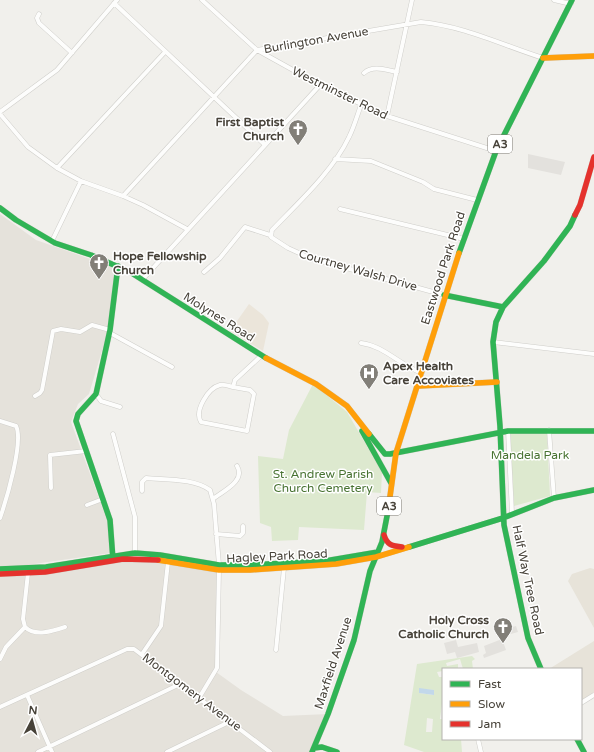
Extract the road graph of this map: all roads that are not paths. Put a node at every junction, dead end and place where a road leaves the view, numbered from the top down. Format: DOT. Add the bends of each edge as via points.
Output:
graph roads {
  1 [pos="202,0"];
  2 [pos="412,0"];
  3 [pos="554,0"];
  4 [pos="116,1"];
  5 [pos="572,2"];
  6 [pos="39,14"];
  7 [pos="407,24"];
  8 [pos="256,50"];
  9 [pos="165,52"];
  10 [pos="72,53"];
  11 [pos="594,56"];
  12 [pos="543,58"];
  13 [pos="364,72"];
  14 [pos="397,72"];
  15 [pos="320,85"];
  16 [pos="214,97"];
  17 [pos="361,105"];
  18 [pos="0,113"];
  19 [pos="387,116"];
  20 [pos="265,145"];
  21 [pos="496,151"];
  22 [pos="594,157"];
  23 [pos="335,159"];
  24 [pos="57,168"];
  25 [pos="81,181"];
  26 [pos="124,196"];
  27 [pos="477,200"];
  28 [pos="0,208"];
  29 [pos="340,209"];
  30 [pos="187,229"];
  31 [pos="270,235"];
  32 [pos="464,239"];
  33 [pos="52,241"];
  34 [pos="118,266"];
  35 [pos="204,272"];
  36 [pos="142,280"];
  37 [pos="444,295"];
  38 [pos="503,307"];
  39 [pos="110,331"];
  40 [pos="493,342"];
  41 [pos="361,343"];
  42 [pos="594,354"];
  43 [pos="261,356"];
  44 [pos="172,367"];
  45 [pos="422,373"];
  46 [pos="497,382"];
  47 [pos="418,386"];
  48 [pos="233,387"];
  49 [pos="96,394"];
  50 [pos="35,396"];
  51 [pos="342,403"];
  52 [pos="120,406"];
  53 [pos="0,421"];
  54 [pos="549,430"];
  55 [pos="508,431"];
  56 [pos="594,431"];
  57 [pos="500,432"];
  58 [pos="113,434"];
  59 [pos="86,451"];
  60 [pos="396,453"];
  61 [pos="237,466"];
  62 [pos="391,484"];
  63 [pos="51,488"];
  64 [pos="594,490"];
  65 [pos="142,491"];
  66 [pos="554,498"];
  67 [pos="103,499"];
  68 [pos="213,499"];
  69 [pos="87,505"];
  70 [pos="512,513"];
  71 [pos="0,518"];
  72 [pos="503,518"];
  73 [pos="243,526"];
  74 [pos="216,534"];
  75 [pos="384,534"];
  76 [pos="412,547"];
  77 [pos="135,553"];
  78 [pos="377,555"];
  79 [pos="113,558"];
  80 [pos="168,562"];
  81 [pos="219,568"];
  82 [pos="284,568"];
  83 [pos="0,569"];
  84 [pos="28,573"];
  85 [pos="0,574"];
  86 [pos="25,627"];
  87 [pos="65,627"];
  88 [pos="276,650"];
  89 [pos="142,654"];
  90 [pos="0,659"];
  91 [pos="541,668"];
  92 [pos="180,684"];
  93 [pos="26,695"];
  94 [pos="594,695"];
  95 [pos="199,698"];
  96 [pos="582,703"];
  97 [pos="0,707"];
  98 [pos="231,721"];
  99 [pos="478,740"];
  100 [pos="578,740"];
  101 [pos="50,747"];
  102 [pos="313,750"];
  103 [pos="38,752"];
  104 [pos="52,752"];
  105 [pos="167,752"];
  106 [pos="270,752"];
  107 [pos="337,752"];
  108 [pos="481,752"];
  109 [pos="584,752"];
  1 -- 8 [label="street, Westminster Road"];
  2 -- 7 [label="street"];
  3 -- 5 [label="street"];
  4 -- 9 [label="street"];
  4 -- 10 [label="street"];
  5 -- 12 [label="main road, Eastwood Park Road / A3"];
  6 -- 10 [label="street" via="39,22"];
  7 -- 8 [label="street, Burlington Avenue"];
  7 -- 12 [label="street, Burlington Avenue" via="421,22 452,27"];
  7 -- 14 [label="street"];
  8 -- 15 [label="street, Westminster Road"];
  8 -- 16 [label="street, Burlington Avenue"];
  9 -- 16 [label="street"];
  9 -- 24 [label="street"];
  10 -- 18 [label="street" via="48,77"];
  11 -- 12 [label="main road"];
  12 -- 21 [label="main road, Eastwood Park Road / A3"];
  13 -- 14 [label="street" via="378,68"];
  14 -- 19 [label="street"];
  15 -- 17 [label="street, Westminster Road"];
  15 -- 20 [label="street"];
  16 -- 20 [label="street"];
  16 -- 26 [label="street, Burlington Avenue"];
  17 -- 19 [label="street, Westminster Road"];
  17 -- 23 [label="street" via="349,138"];
  18 -- 24 [label="street" via="28,147"];
  19 -- 21 [label="street, Westminster Road"];
  20 -- 30 [label="street"];
  21 -- 27 [label="main road, Eastwood Park Road / A3"];
  22 -- 38 [label="main road, Half Way Tree Road" via="580,205 570,226 544,261"];
  23 -- 27 [label="street" via="371,161 424,182 434,189"];
  23 -- 31 [label="street"];
  24 -- 25 [label="street"];
  25 -- 26 [label="street"];
  25 -- 33 [label="street"];
  26 -- 30 [label="street"];
  27 -- 32 [label="main road, Eastwood Park Road / A3"];
  28 -- 33 [label="main road, Molynes Road"];
  29 -- 32 [label="street"];
  30 -- 36 [label="street"];
  31 -- 35 [label="street, Courtney Walsh Drive" via="245,227 220,258"];
  31 -- 37 [label="street, Courtney Walsh Drive" via="272,239 310,258"];
  32 -- 37 [label="main road, Eastwood Park Road / A3"];
  33 -- 34 [label="main road, Molynes Road"];
  34 -- 36 [label="main road, Molynes Road"];
  34 -- 39 [label="main road"];
  36 -- 43 [label="main road, Molynes Road"];
  37 -- 38 [label="main road"];
  37 -- 45 [label="main road, Eastwood Park Road / A3"];
  38 -- 40 [label="main road, Half Way Tree Road" via="496,322"];
  39 -- 44 [label="street"];
  39 -- 49 [label="main road"];
  39 -- 50 [label="street" via="92,325 80,332 61,329 53,331 42,392"];
  40 -- 42 [label="street"];
  40 -- 46 [label="main road, Half Way Tree Road"];
  41 -- 45 [label="street" via="378,347 406,367"];
  43 -- 48 [label="street" via="236,378"];
  43 -- 51 [label="main road, Molynes Road" via="306,378"];
  45 -- 47 [label="main road, Eastwood Park Road / A3"];
  46 -- 47 [label="main road"];
  46 -- 57 [label="main road, Half Way Tree Road"];
  47 -- 60 [label="main road, Eastwood Park Road / A3"];
  48 -- 48 [label="street" via="220,385 210,391 203,403 199,417 201,422 247,431 254,394 250,390"];
  49 -- 52 [label="street" via="101,401"];
  49 -- 59 [label="main road" via="77,418"];
  51 -- 60 [label="main road" via="382,452"];
  51 -- 62 [label="main road, Molynes Road" via="364,434"];
  53 -- 71 [label="street" via="16,426 19,435"];
  54 -- 55 [label="main road"];
  54 -- 56 [label="main road"];
  54 -- 66 [label="street"];
  55 -- 57 [label="main road"];
  55 -- 70 [label="street"];
  57 -- 60 [label="main road"];
  57 -- 72 [label="main road, Half Way Tree Road"];
  58 -- 77 [label="street" via="134,517"];
  59 -- 63 [label="street" via="50,455"];
  59 -- 67 [label="main road"];
  60 -- 62 [label="main road, Eastwood Park Road / A3"];
  61 -- 68 [label="street" via="240,473 238,479"];
  62 -- 75 [label="main road, Eastwood Park Road / A3"];
  64 -- 66 [label="main road, Hagley Park Road"];
  65 -- 68 [label="street" via="144,479 170,480 207,488"];
  66 -- 70 [label="main road, Hagley Park Road"];
  67 -- 69 [label="street"];
  67 -- 79 [label="main road" via="110,520"];
  68 -- 74 [label="street"];
  70 -- 72 [label="main road, Hagley Park Road"];
  72 -- 76 [label="main road, Hagley Park Road"];
  72 -- 91 [label="main road, Half Way Tree Road" via="507,548 528,638"];
  73 -- 74 [label="street" via="243,533 240,536"];
  74 -- 81 [label="street"];
  75 -- 76 [label="main road" via="391,546"];
  75 -- 78 [label="main road, Eastwood Park Road / A3"];
  76 -- 78 [label="main road, Hagley Park Road"];
  77 -- 79 [label="main road, Hagley Park Road"];
  77 -- 81 [label="main road, Hagley Park Road"];
  78 -- 81 [label="main road, Hagley Park Road"];
  78 -- 82 [label="main road, Hagley Park Road" via="336,564"];
  78 -- 102 [label="main road, Maxfield Avenue" via="370,571 351,649"];
  79 -- 80 [label="main road, Hagley Park Road"];
  79 -- 83 [label="main road, Hagley Park Road" via="46,567"];
  79 -- 84 [label="main road, Hagley Park Road"];
  80 -- 81 [label="main road, Hagley Park Road"];
  80 -- 89 [label="street" via="161,626"];
  81 -- 82 [label="main road, Hagley Park Road"];
  81 -- 95 [label="street" via="217,668"];
  82 -- 88 [label="street"];
  84 -- 85 [label="main road, Hagley Park Road"];
  84 -- 86 [label="street"];
  86 -- 87 [label="street" via="32,632 44,632"];
  86 -- 90 [label="street" via="6,647"];
  89 -- 92 [label="street, Montgomery Avenue"];
  89 -- 93 [label="street, Montgomery Avenue" via="134,649 127,649"];
  92 -- 95 [label="street, Montgomery Avenue"];
  92 -- 101 [label="street"];
  93 -- 97 [label="street, Montgomery Avenue"];
  93 -- 101 [label="street"];
  94 -- 96 [label="street"];
  95 -- 98 [label="street, Montgomery Avenue"];
  98 -- 105 [label="street"];
  98 -- 106 [label="street, Montgomery Avenue"];
  99 -- 108 [label="street"];
  100 -- 109 [label="main road"];
  101 -- 103 [label="street"];
  101 -- 104 [label="street"];
  102 -- 107 [label="main road" via="322,746"];
}
